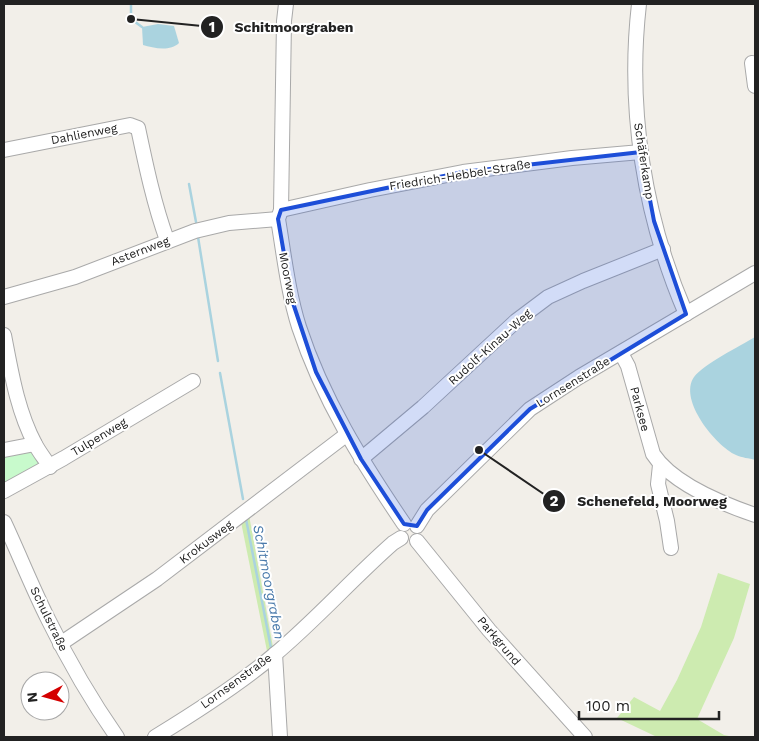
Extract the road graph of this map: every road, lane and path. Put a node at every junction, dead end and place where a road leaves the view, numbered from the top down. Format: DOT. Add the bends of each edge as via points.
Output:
graph roads {
  1 [pos="286,4"];
  2 [pos="639,4"];
  3 [pos="752,64"];
  4 [pos="755,86"];
  5 [pos="4,150"];
  6 [pos="641,152"];
  7 [pos="280,214"];
  8 [pos="167,240"];
  9 [pos="663,250"];
  10 [pos="755,273"];
  11 [pos="4,296"];
  12 [pos="686,314"];
  13 [pos="4,335"];
  14 [pos="621,353"];
  15 [pos="193,381"];
  16 [pos="346,435"];
  17 [pos="35,444"];
  18 [pos="4,450"];
  19 [pos="361,459"];
  20 [pos="660,465"];
  21 [pos="50,466"];
  22 [pos="4,492"];
  23 [pos="755,515"];
  24 [pos="4,522"];
  25 [pos="411,525"];
  26 [pos="401,538"];
  27 [pos="417,541"];
  28 [pos="671,548"];
  29 [pos="60,644"];
  30 [pos="275,654"];
  31 [pos="117,737"];
  32 [pos="155,737"];
  33 [pos="280,737"];
  34 [pos="585,737"];
  1 -- 7 [label="street, Moorweg"];
  2 -- 6 [label="street, Schäferkamp" via="635,74"];
  3 -- 4 [label="street"];
  5 -- 8 [label="street, Dahlienweg" via="130,125 138,128 154,204"];
  6 -- 7 [label="street, Friedrich-Hebbel-Straße" via="463,172 370,190"];
  6 -- 9 [label="street, Schäferkamp"];
  7 -- 8 [label="street, Asternweg" via="211,226"];
  7 -- 16 [label="street, Moorweg" via="299,328"];
  8 -- 11 [label="street, Asternweg" via="75,277"];
  9 -- 12 [label="street, Schäferkamp"];
  9 -- 19 [label="street, Rudolf-Kinau-Weg" via="548,298 516,321"];
  10 -- 12 [label="street, Lornsenstraße"];
  12 -- 14 [label="street, Lornsenstraße"];
  13 -- 17 [label="street" via="18,401"];
  14 -- 20 [label="street, Parksee" via="628,366 652,454"];
  14 -- 25 [label="street, Lornsenstraße" via="530,409"];
  15 -- 21 [label="street, Tulpenweg"];
  16 -- 19 [label="street, Moorweg"];
  16 -- 29 [label="street, Krokusweg" via="157,579"];
  17 -- 18 [label="street"];
  17 -- 21 [label="street"];
  19 -- 25 [label="street, Moorweg"];
  20 -- 23 [label="street, Parksee" via="724,504"];
  20 -- 28 [label="street, Parksee" via="658,484"];
  21 -- 22 [label="street, Tulpenweg"];
  24 -- 29 [label="street, Schulstraße"];
  25 -- 26 [label="street" via="400,529"];
  25 -- 27 [label="street" via="421,535"];
  26 -- 27 [label="street" via="408,544"];
  26 -- 30 [label="street, Lornsenstraße" via="392,542"];
  27 -- 34 [label="street, Parkgrund" via="489,630"];
  29 -- 31 [label="street, Schulstraße"];
  30 -- 32 [label="street, Lornsenstraße"];
  30 -- 33 [label="street"];
}
